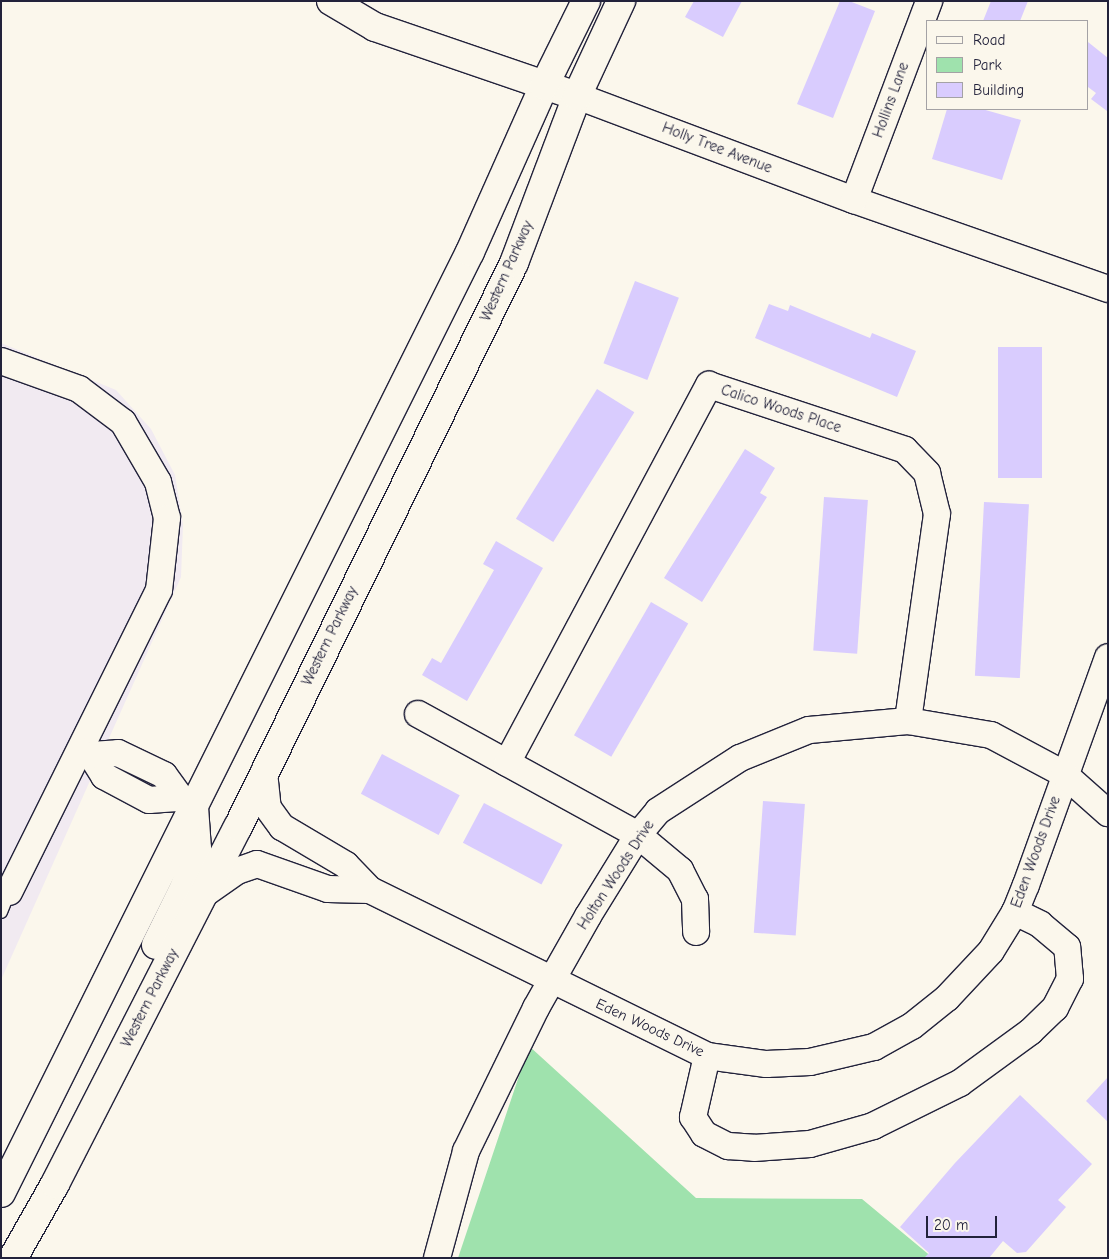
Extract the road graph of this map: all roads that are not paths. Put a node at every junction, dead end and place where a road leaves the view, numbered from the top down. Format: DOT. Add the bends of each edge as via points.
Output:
graph roads {
  1 [pos="331,1"];
  2 [pos="586,1"];
  3 [pos="621,1"];
  4 [pos="929,1"];
  5 [pos="544,86"];
  6 [pos="577,96"];
  7 [pos="854,200"];
  8 [pos="1108,289"];
  9 [pos="1,361"];
  10 [pos="1108,657"];
  11 [pos="418,714"];
  12 [pos="908,721"];
  13 [pos="86,753"];
  14 [pos="507,763"];
  15 [pos="264,772"];
  16 [pos="1064,774"];
  17 [pos="187,802"];
  18 [pos="1108,813"];
  19 [pos="638,835"];
  20 [pos="370,890"];
  21 [pos="204,894"];
  22 [pos="4,898"];
  23 [pos="1015,912"];
  24 [pos="696,932"];
  25 [pos="551,981"];
  26 [pos="707,1056"];
  27 [pos="1,1193"];
  28 [pos="37,1215"];
  29 [pos="13,1258"];
  30 [pos="438,1258"];
  1 -- 5 [label="main road, Holly Tree Avenue" via="376,28"];
  2 -- 5 [label="main road"];
  3 -- 6 [label="main road, Western Parkway"];
  4 -- 7 [label="street, Hollins Lane"];
  5 -- 6 [label="main road, Holly Tree Avenue"];
  5 -- 17 [label="main road" via="470,252"];
  6 -- 7 [label="street, Holly Tree Avenue"];
  6 -- 15 [label="main road, Western Parkway" via="514,263"];
  7 -- 8 [label="street, Holly Tree Avenue"];
  9 -- 13 [label="street" via="79,389 123,422 158,482 167,518 159,590"];
  10 -- 16 [label="street, Eden Woods Drive"];
  11 -- 14 [label="street"];
  12 -- 14 [label="street, Calico Woods Place" via="937,514 927,473 905,450 709,385"];
  12 -- 16 [label="street, Holton Woods Drive" via="992,735"];
  12 -- 19 [label="street, Holton Woods Drive" via="809,730 740,758 658,811"];
  13 -- 17 [label="street" via="118,752 164,775"];
  13 -- 22 [label="street"];
  14 -- 19 [label="street"];
  15 -- 20 [label="street, Eden Woods Drive" via="268,808 282,827 346,866"];
  15 -- 21 [label="main road, Western Parkway"];
  16 -- 18 [label="street, Holton Woods Drive"];
  16 -- 23 [label="street, Eden Woods Drive"];
  17 -- 27 [label="main road"];
  17 -- 28 [label="main road" via="197,848 185,886 38,1191"];
  19 -- 24 [label="street" via="680,870 695,899"];
  19 -- 25 [label="street, Holton Woods Drive"];
  20 -- 21 [label="street, Eden Woods Drive" via="328,889 257,864 237,871"];
  20 -- 25 [label="street, Eden Woods Drive"];
  21 -- 28 [label="main road, Western Parkway"];
  23 -- 26 [label="street, Eden Woods Drive" via="991,951 947,998 912,1026 874,1046 810,1062 766,1064"];
  23 -- 26 [label="street" via="1040,924 1067,947 1070,979 1055,1008 1030,1032 960,1083 873,1126 810,1144 754,1148 728,1146 704,1134 692,1118"];
  25 -- 26 [label="street, Eden Woods Drive"];
  25 -- 30 [label="street, Holton Woods Drive" via="466,1151"];
  28 -- 29 [label="main road, Western Parkway"];
}
